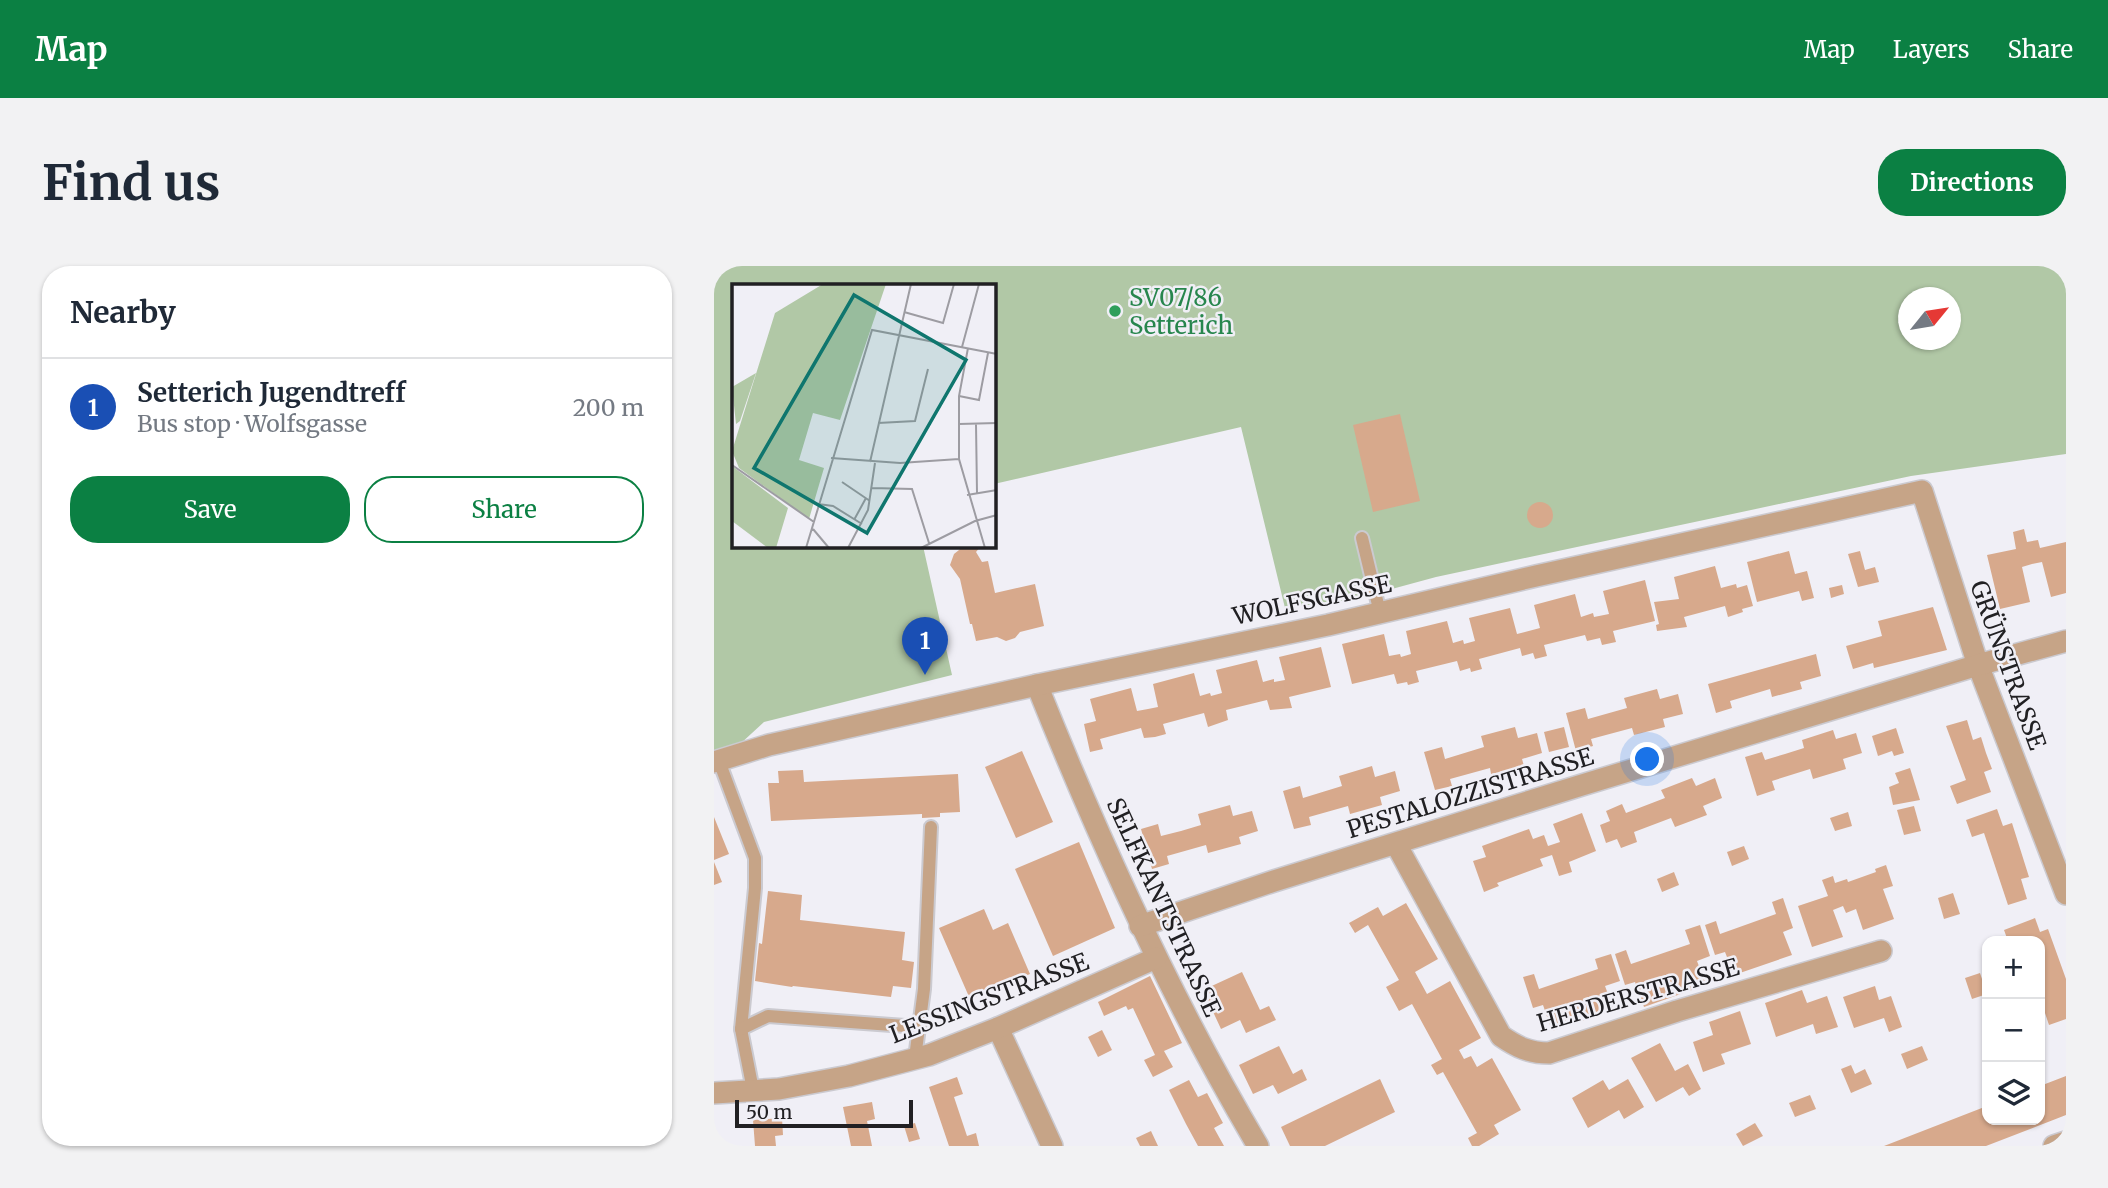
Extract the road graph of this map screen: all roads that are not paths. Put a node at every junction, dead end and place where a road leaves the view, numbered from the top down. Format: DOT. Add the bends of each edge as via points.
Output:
graph roads {
  1 [pos="1922,491"];
  2 [pos="1362,538"];
  3 [pos="1380,613"];
  4 [pos="2066,641"];
  5 [pos="1978,665"];
  6 [pos="1037,685"];
  7 [pos="716,761"];
  8 [pos="931,827"];
  9 [pos="1396,844"];
  10 [pos="2066,894"];
  11 [pos="1140,926"];
  12 [pos="1881,951"];
  13 [pos="1156,958"];
  14 [pos="919,1027"];
  15 [pos="998,1028"];
  16 [pos="741,1029"];
  17 [pos="915,1058"];
  18 [pos="753,1090"];
  19 [pos="714,1093"];
  20 [pos="2066,1142"];
  21 [pos="1052,1146"];
  22 [pos="1258,1146"];
  23 [pos="2054,1146"];
  1 -- 3 [label="street, WOLFSGASSE"];
  1 -- 5 [label="street, GRÜNSTRASSE"];
  2 -- 3 [label="lane"];
  3 -- 6 [label="street, WOLFSGASSE"];
  4 -- 5 [label="street, PESTALOZZISTRASSE"];
  5 -- 9 [label="street, PESTALOZZISTRASSE"];
  5 -- 10 [label="street, GRÜNSTRASSE"];
  6 -- 7 [label="street, WOLFSGASSE"];
  6 -- 11 [label="street, SELFKANTSTRASSE"];
  7 -- 16 [label="lane" via="755,858"];
  8 -- 14 [label="lane"];
  9 -- 11 [label="street, PESTALOZZISTRASSE"];
  9 -- 12 [label="street, HERDERSTRASSE" via="1502,1036 1535,1053 1549,1053"];
  11 -- 13 [label="street, SELFKANTSTRASSE"];
  13 -- 15 [label="street, LESSINGSTRASSE"];
  13 -- 22 [label="street, SELFKANTSTRASSE"];
  14 -- 16 [label="lane" via="768,1016"];
  14 -- 17 [label="lane"];
  15 -- 17 [label="street, LESSINGSTRASSE"];
  15 -- 21 [label="street"];
  16 -- 18 [label="lane"];
  17 -- 18 [label="street, LESSINGSTRASSE" via="849,1076"];
  18 -- 19 [label="street, LESSINGSTRASSE"];
  20 -- 23 [label="street"];
}
